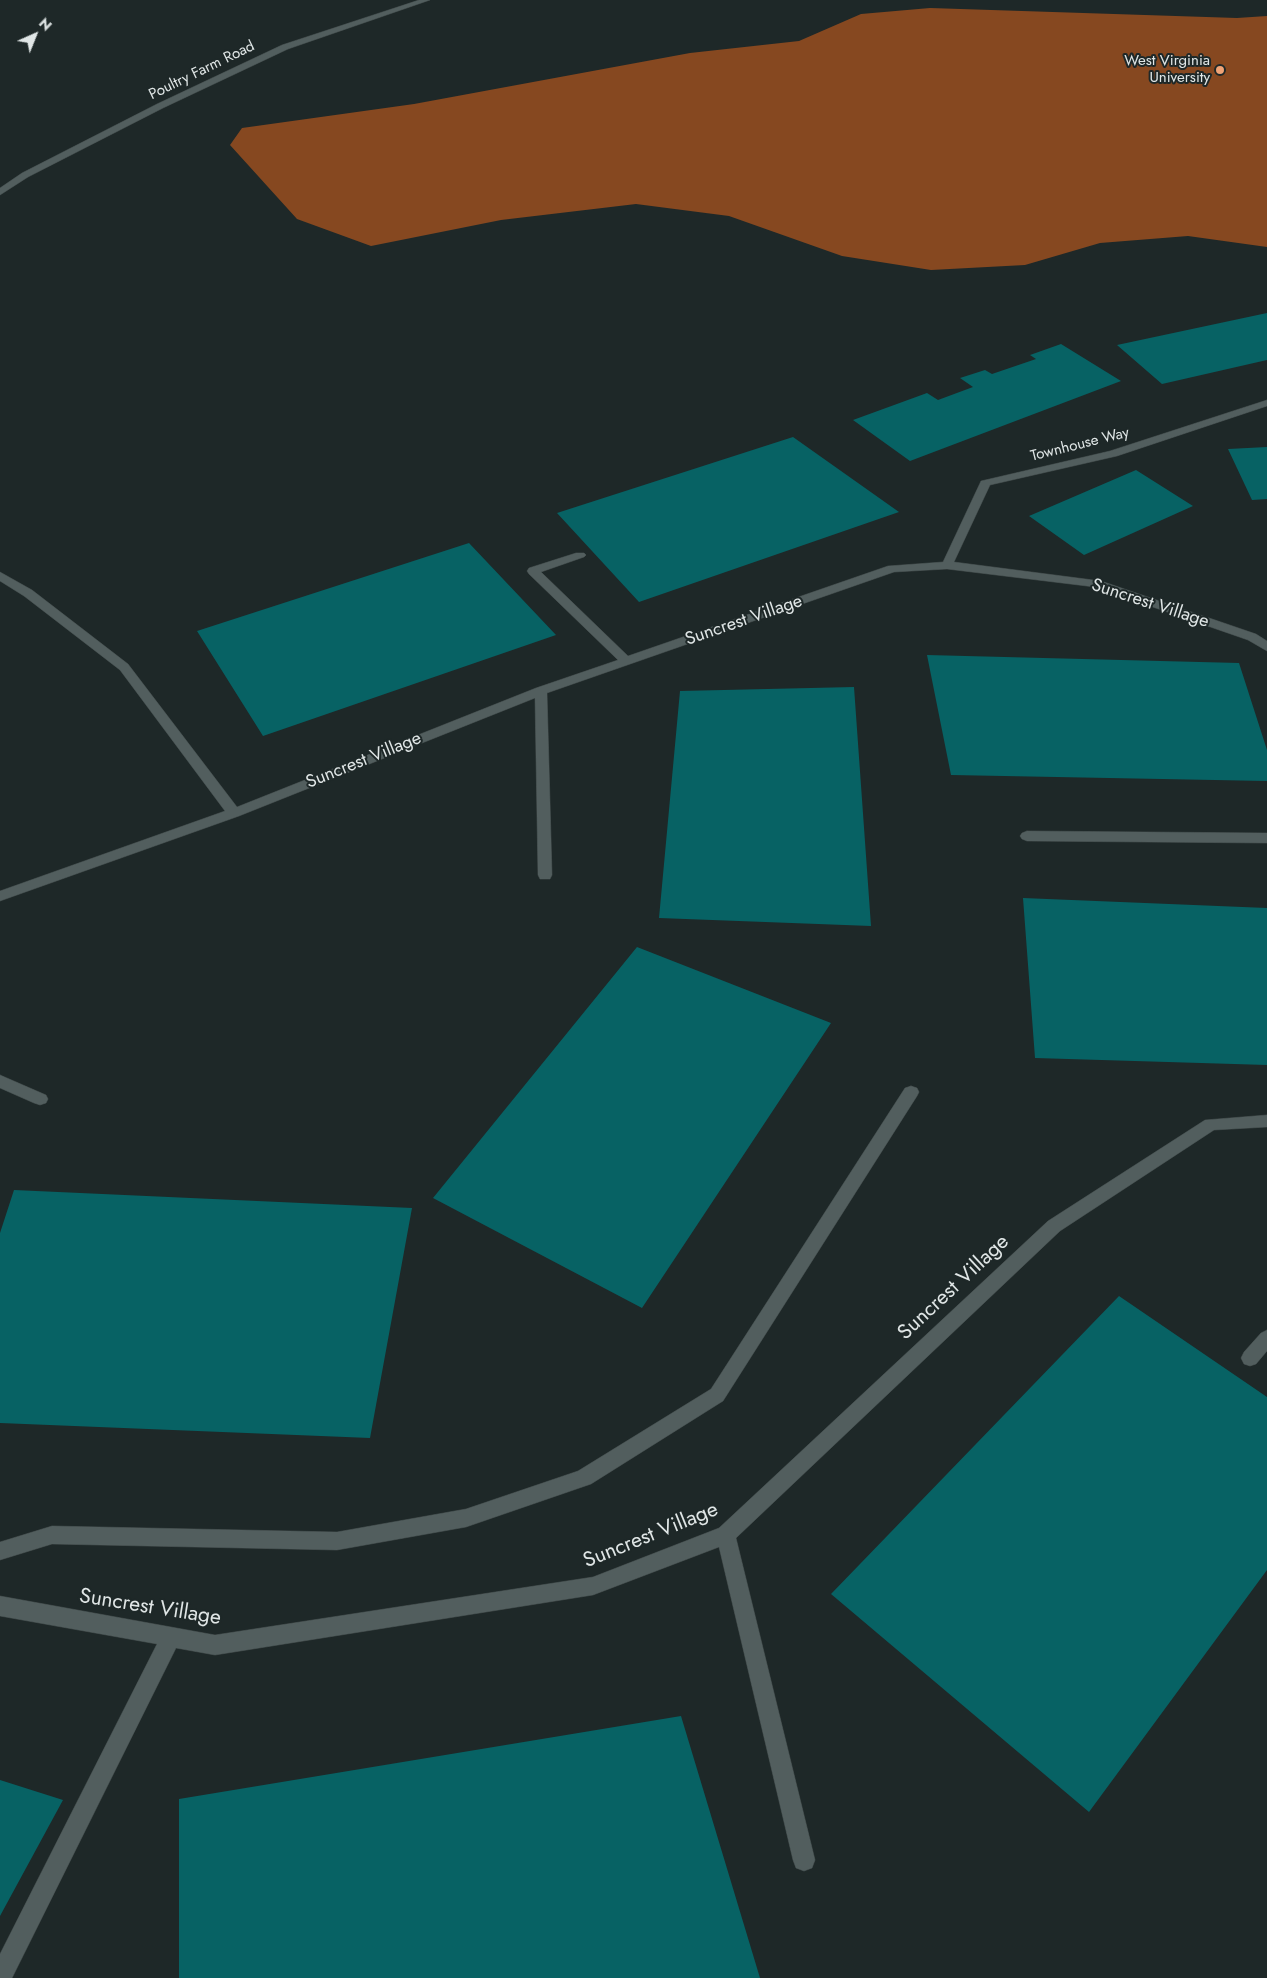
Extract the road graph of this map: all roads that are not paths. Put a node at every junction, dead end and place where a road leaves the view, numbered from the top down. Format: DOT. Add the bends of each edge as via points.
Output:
graph roads {
  1 [pos="426,0"];
  2 [pos="0,192"];
  3 [pos="1267,403"];
  4 [pos="580,556"];
  5 [pos="947,565"];
  6 [pos="0,576"];
  7 [pos="1267,647"];
  8 [pos="626,662"];
  9 [pos="541,691"];
  10 [pos="234,813"];
  11 [pos="1027,836"];
  12 [pos="1267,838"];
  13 [pos="545,875"];
  14 [pos="0,896"];
  15 [pos="0,1081"];
  16 [pos="911,1092"];
  17 [pos="40,1099"];
  18 [pos="1267,1122"];
  19 [pos="1267,1338"];
  20 [pos="1250,1358"];
  21 [pos="726,1535"];
  22 [pos="0,1551"];
  23 [pos="0,1606"];
  24 [pos="170,1637"];
  25 [pos="804,1860"];
  26 [pos="0,1978"];
  1 -- 2 [label="street, Poultry Farm Road" via="285,47 42,166"];
  3 -- 5 [label="street, Townhouse Way" via="1113,454 985,483"];
  4 -- 8 [label="street" via="533,570"];
  5 -- 7 [label="street, Suncrest Village" via="1097,584 1252,637"];
  5 -- 8 [label="street, Suncrest Village" via="892,569"];
  6 -- 10 [label="street" via="28,592 124,667"];
  8 -- 9 [label="street, Suncrest Village"];
  9 -- 10 [label="street, Suncrest Village"];
  9 -- 13 [label="street"];
  10 -- 14 [label="street, Suncrest Village"];
  11 -- 12 [label="street"];
  15 -- 17 [label="street"];
  16 -- 22 [label="street" via="717,1394 584,1478 466,1518 337,1541 52,1535"];
  18 -- 21 [label="street, Suncrest Village" via="1211,1124 1054,1226"];
  19 -- 20 [label="street"];
  21 -- 24 [label="street, Suncrest Village" via="593,1586 215,1645"];
  21 -- 25 [label="street"];
  23 -- 24 [label="street, Suncrest Village"];
  24 -- 26 [label="street"];
}
